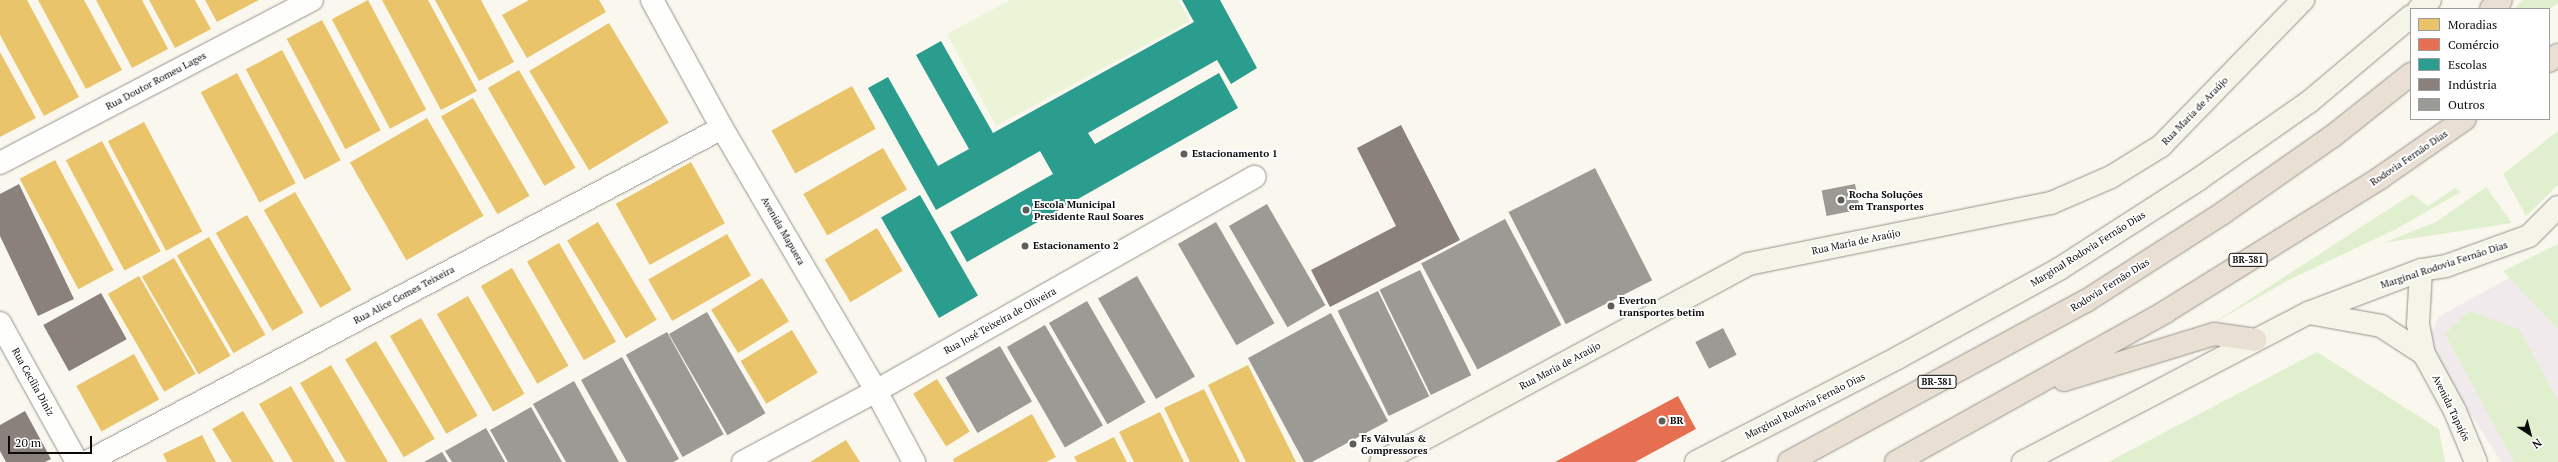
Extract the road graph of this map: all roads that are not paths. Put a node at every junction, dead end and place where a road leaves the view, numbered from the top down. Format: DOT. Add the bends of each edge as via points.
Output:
graph roads {
  1 [pos="312,0"];
  2 [pos="652,0"];
  3 [pos="2303,0"];
  4 [pos="2430,0"];
  5 [pos="2501,0"];
  6 [pos="2420,8"];
  7 [pos="2492,8"];
  8 [pos="2410,17"];
  9 [pos="2410,75"];
  10 [pos="2464,120"];
  11 [pos="722,128"];
  12 [pos="0,163"];
  13 [pos="1255,177"];
  14 [pos="2558,208"];
  15 [pos="2421,270"];
  16 [pos="2308,313"];
  17 [pos="0,323"];
  18 [pos="2256,340"];
  19 [pos="2424,354"];
  20 [pos="876,391"];
  21 [pos="2024,392"];
  22 [pos="77,462"];
  23 [pos="87,462"];
  24 [pos="743,462"];
  25 [pos="914,462"];
  26 [pos="1382,462"];
  27 [pos="1696,462"];
  28 [pos="1788,462"];
  29 [pos="1896,462"];
  30 [pos="2023,462"];
  31 [pos="2476,462"];
  1 -- 12 [label="street, Rua Doutor Romeu Lages"];
  2 -- 11 [label="street, Avenida Mapuera"];
  3 -- 26 [label="main road, Rua Maria de Araújo" via="2162,146 2111,177 2051,203 1748,264"];
  4 -- 6 [label="main road"];
  5 -- 7 [label="highway"];
  8 -- 27 [label="main road, Marginal Rodovia Fernão Dias" via="2309,102 2199,179 2059,269 1899,357"];
  9 -- 28 [label="highway, Rodovia Fernão Dias / BR-381" via="2333,136 2236,204 2086,301"];
  10 -- 21 [label="highway, Rodovia Fernão Dias / BR-381" via="2380,178 2165,312"];
  11 -- 20 [label="street, Avenida Mapuera"];
  11 -- 23 [label="street, Rua Alice Gomes Teixeira"];
  13 -- 20 [label="street, Rua José Teixeira de Oliveira"];
  14 -- 15 [label="main road, Marginal Rodovia Fernão Dias" via="2529,236 2446,266"];
  15 -- 16 [label="main road, Marginal Rodovia Fernão Dias"];
  15 -- 19 [label="main road, Avenida Tapajós" via="2418,324"];
  16 -- 18 [label="main road, Marginal Rodovia Fernão Dias"];
  16 -- 19 [label="main road, Avenida Tapajós" via="2381,326"];
  17 -- 22 [label="street, Rua Cecília Diniz"];
  18 -- 21 [label="highway, BR-381" via="2214,334"];
  18 -- 30 [label="main road, Marginal Rodovia Fernão Dias"];
  19 -- 31 [label="main road, Avenida Tapajós" via="2455,411"];
  20 -- 24 [label="street, Rua José Teixeira de Oliveira"];
  20 -- 25 [label="street, Avenida Mapuera"];
  21 -- 29 [label="highway, Rodovia Fernão Dias / BR-381"];
}
